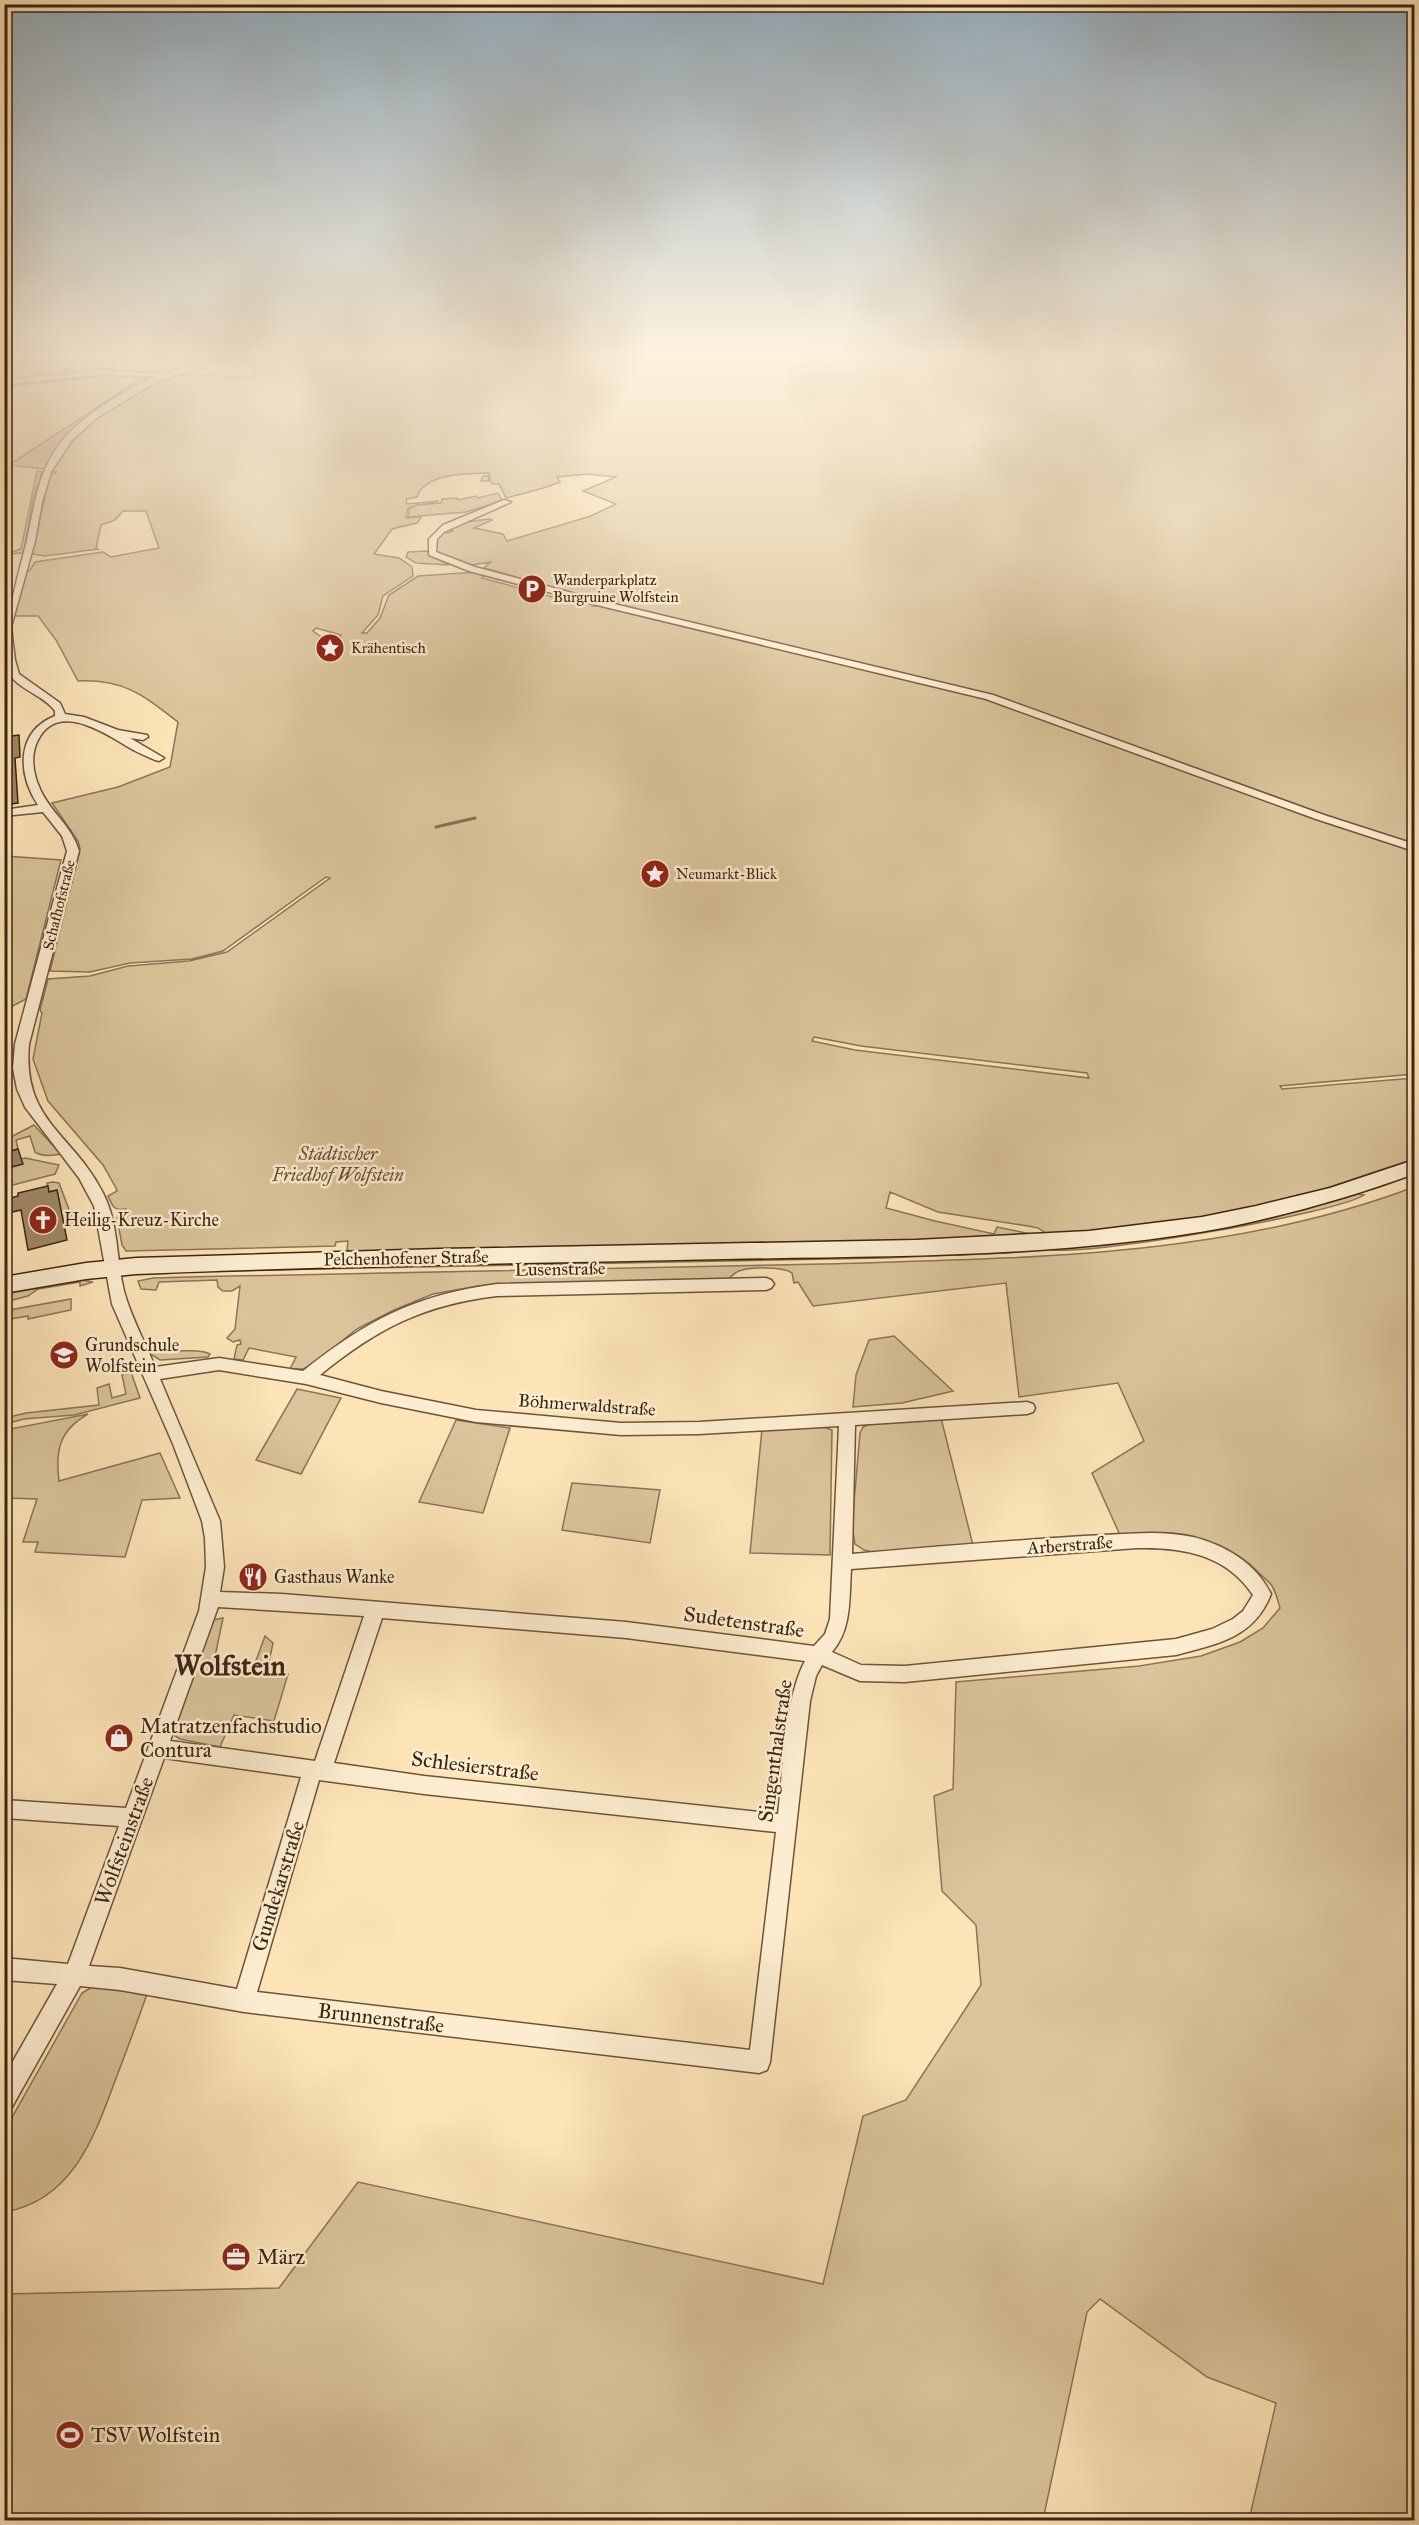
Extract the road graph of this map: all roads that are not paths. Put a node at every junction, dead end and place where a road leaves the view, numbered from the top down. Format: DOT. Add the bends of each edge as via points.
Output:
graph roads {
  1 [pos="48,474"];
  2 [pos="507,502"];
  3 [pos="10,675"];
  4 [pos="60,717"];
  5 [pos="116,732"];
  6 [pos="143,737"];
  7 [pos="159,758"];
  8 [pos="45,808"];
  9 [pos="4,813"];
  10 [pos="1414,849"];
  11 [pos="1414,1167"];
  12 [pos="111,1268"];
  13 [pos="766,1284"];
  14 [pos="4,1285"];
  15 [pos="150,1374"];
  16 [pos="306,1378"];
  17 [pos="1028,1408"];
  18 [pos="847,1418"];
  19 [pos="843,1562"];
  20 [pos="211,1599"];
  21 [pos="1257,1609"];
  22 [pos="375,1611"];
  23 [pos="818,1656"];
  24 [pos="158,1748"];
  25 [pos="317,1772"];
  26 [pos="4,1809"];
  27 [pos="132,1818"];
  28 [pos="786,1824"];
  29 [pos="4,1969"];
  30 [pos="75,1974"];
  31 [pos="244,2001"];
  32 [pos="759,2062"];
  33 [pos="4,2099"];
  1 -- 3 [label="street" via="7,621"];
  2 -- 10 [label="street" via="438,530 432,553 458,565 716,633 956,687"];
  3 -- 4 [label="street" via="56,705"];
  4 -- 5 [label="street" via="77,718"];
  4 -- 8 [label="street, Schafhofstraße" via="38,730 28,753 31,782"];
  5 -- 6 [label="street"];
  5 -- 7 [label="street"];
  8 -- 9 [label="street"];
  8 -- 12 [label="street, Schafhofstraße" via="67,834 73,851 18,1070 22,1090 34,1111 98,1196 109,1237"];
  11 -- 12 [label="main road, Pelchenhofener Straße" via="1362,1186 1289,1205 1146,1232 1001,1243 810,1250"];
  12 -- 14 [label="main road, Pelchenhofener Straße"];
  12 -- 15 [label="street, Wolfsteinstraße" via="120,1304"];
  13 -- 16 [label="street, Lusenstraße" via="497,1290 454,1296 375,1326"];
  15 -- 16 [label="street, Böhmerwaldstraße" via="219,1364"];
  15 -- 20 [label="street, Wolfsteinstraße" via="211,1521 215,1567"];
  16 -- 18 [label="street, Böhmerwaldstraße" via="476,1416 582,1428 655,1430"];
  17 -- 18 [label="street, Böhmerwaldstraße"];
  18 -- 19 [label="street, Singenthalstraße"];
  19 -- 21 [label="street, Arberstraße" via="1077,1544 1180,1542 1202,1547 1246,1573 1262,1594"];
  19 -- 23 [label="street, Singenthalstraße" via="837,1630"];
  20 -- 22 [label="street, Sudetenstraße"];
  20 -- 24 [label="street, Wolfsteinstraße"];
  21 -- 23 [label="street, Sudetenstraße" via="1233,1628 1211,1638 1140,1652 879,1675 860,1673"];
  22 -- 23 [label="street, Sudetenstraße" via="626,1630"];
  22 -- 25 [label="street, Gundekarstraße"];
  23 -- 28 [label="street, Singenthalstraße" via="807,1675 801,1701"];
  24 -- 25 [label="street, Schlesierstraße"];
  24 -- 27 [label="street, Wolfsteinstraße"];
  25 -- 28 [label="street, Schlesierstraße"];
  25 -- 31 [label="street, Gundekarstraße"];
  26 -- 27 [label="street"];
  27 -- 30 [label="street, Wolfsteinstraße"];
  28 -- 32 [label="street, Singenthalstraße"];
  29 -- 30 [label="street, Brunnenstraße"];
  30 -- 31 [label="street, Brunnenstraße"];
  30 -- 33 [label="street, Wolfsteinstraße"];
  31 -- 32 [label="street, Brunnenstraße"];
}
